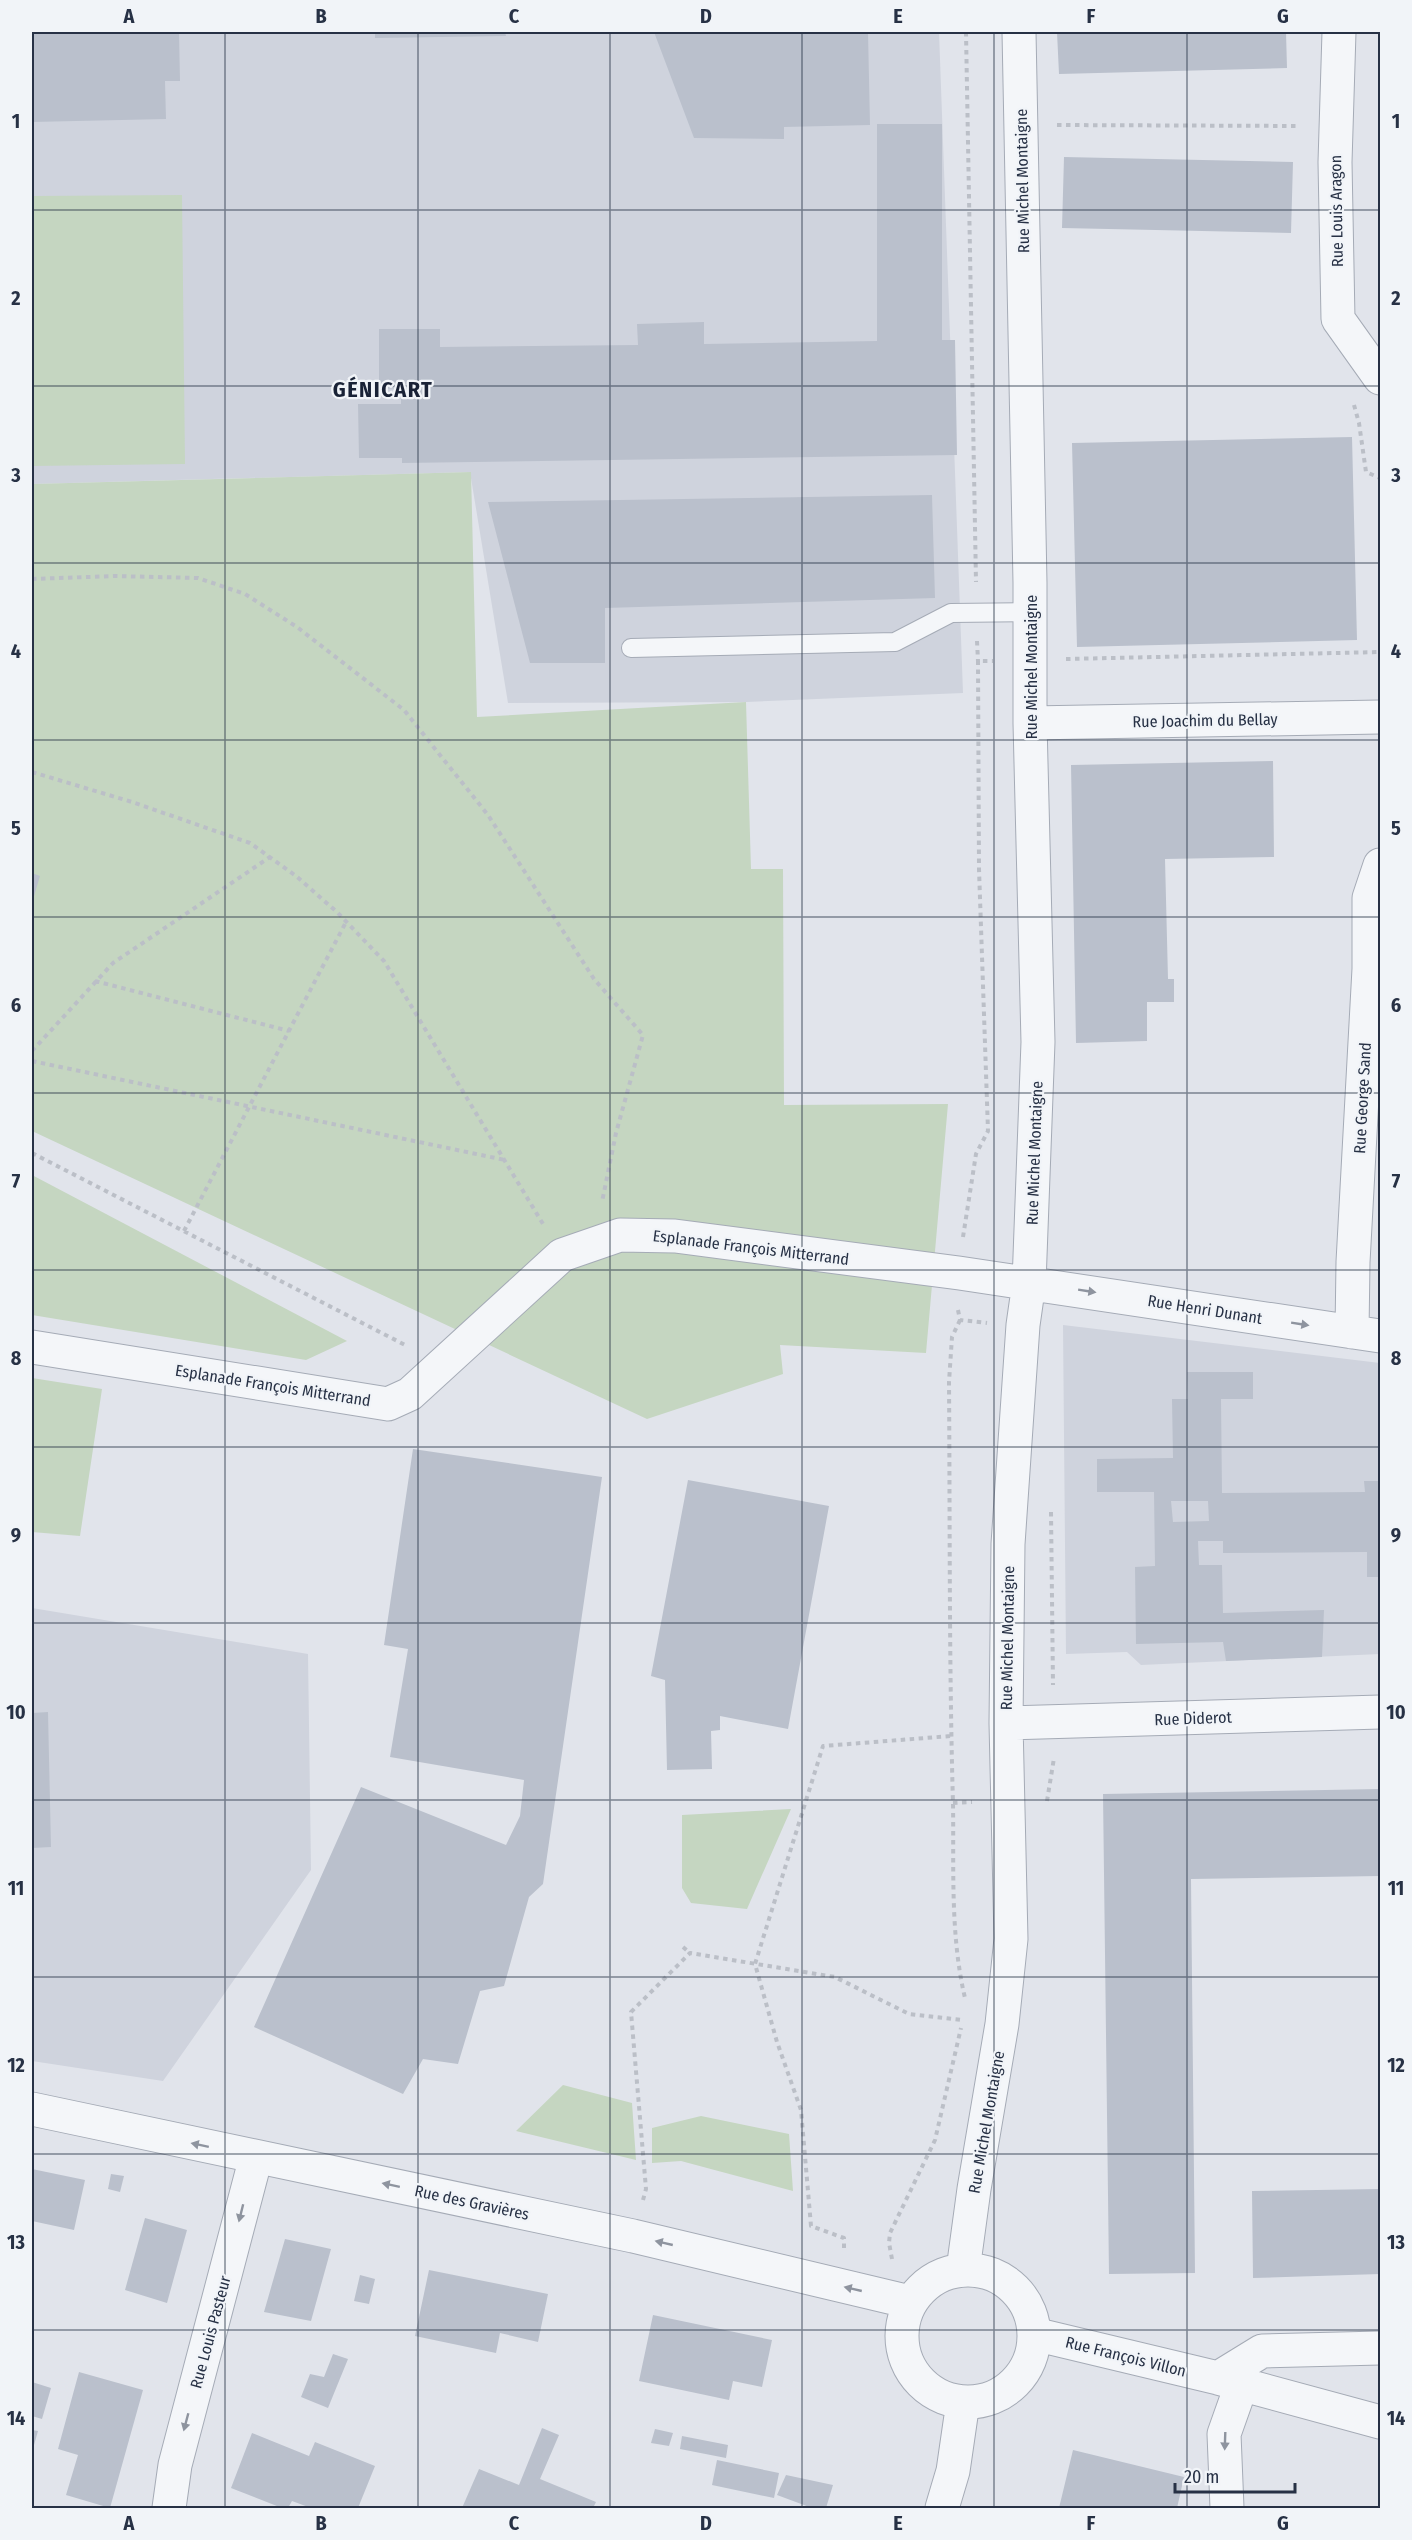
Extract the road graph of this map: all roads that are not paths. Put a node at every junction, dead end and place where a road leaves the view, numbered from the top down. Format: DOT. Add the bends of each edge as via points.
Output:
graph roads {
  1 [pos="1019,32"];
  2 [pos="1339,32"];
  3 [pos="1380,378"];
  4 [pos="1030,612"];
  5 [pos="631,648"];
  6 [pos="1380,717"];
  7 [pos="1030,723"];
  8 [pos="1380,865"];
  9 [pos="1375,969"];
  10 [pos="1029,1283"];
  11 [pos="1366,1334"];
  12 [pos="32,1347"];
  13 [pos="1380,1712"];
  14 [pos="1006,1723"];
  15 [pos="32,2109"];
  16 [pos="256,2157"];
  17 [pos="963,2270"];
  18 [pos="910,2302"];
  19 [pos="1034,2334"];
  20 [pos="1380,2348"];
  21 [pos="1230,2382"];
  22 [pos="963,2402"];
  23 [pos="1380,2422"];
  24 [pos="169,2508"];
  25 [pos="942,2508"];
  26 [pos="1227,2508"];
  1 -- 4 [label="street, Rue Michel Montaigne"];
  2 -- 3 [label="street, Rue Louis Aragon" via="1338,319"];
  4 -- 5 [label="lane" via="951,614 895,642"];
  4 -- 7 [label="street, Rue Michel Montaigne"];
  6 -- 7 [label="street, Rue Joachim du Bellay"];
  7 -- 10 [label="street, Rue Michel Montaigne" via="1038,1042"];
  8 -- 9 [label="street, Rue George Sand" via="1369,898"];
  9 -- 11 [label="street, Rue George Sand" via="1353,1262"];
  10 -- 11 [label="street, Rue Henri Dunant, one-way"];
  10 -- 12 [label="street, Esplanade François Mitterrand" via="675,1236 620,1235 562,1255 410,1394 388,1404"];
  10 -- 14 [label="street, Rue Michel Montaigne" via="1008,1544"];
  13 -- 14 [label="street, Rue Diderot"];
  14 -- 17 [label="street, Rue Michel Montaigne" via="1011,1939 1002,2024"];
  16 -- 15 [label="street, Rue des Gravières, one-way"];
  18 -- 16 [label="street, Rue des Gravières, one-way" via="633,2236"];
  16 -- 24 [label="street, Rue Louis Pasteur, one-way" via="175,2465"];
  17 -- 18 [label="street" via="942,2274"];
  17 -- 19 [label="street" via="997,2276 1012,2287 1032,2317"];
  18 -- 22 [label="street" via="902,2334 909,2367 922,2384 941,2397"];
  19 -- 21 [label="street, Rue François Villon"];
  19 -- 22 [label="street" via="1031,2356 1021,2375 1005,2391 985,2400"];
  20 -- 21 [label="street" via="1262,2351"];
  21 -- 23 [label="street, Rue François Villon"];
  21 -- 26 [label="street, one-way" via="1224,2434"];
  22 -- 25 [label="street" via="953,2471"];
}
